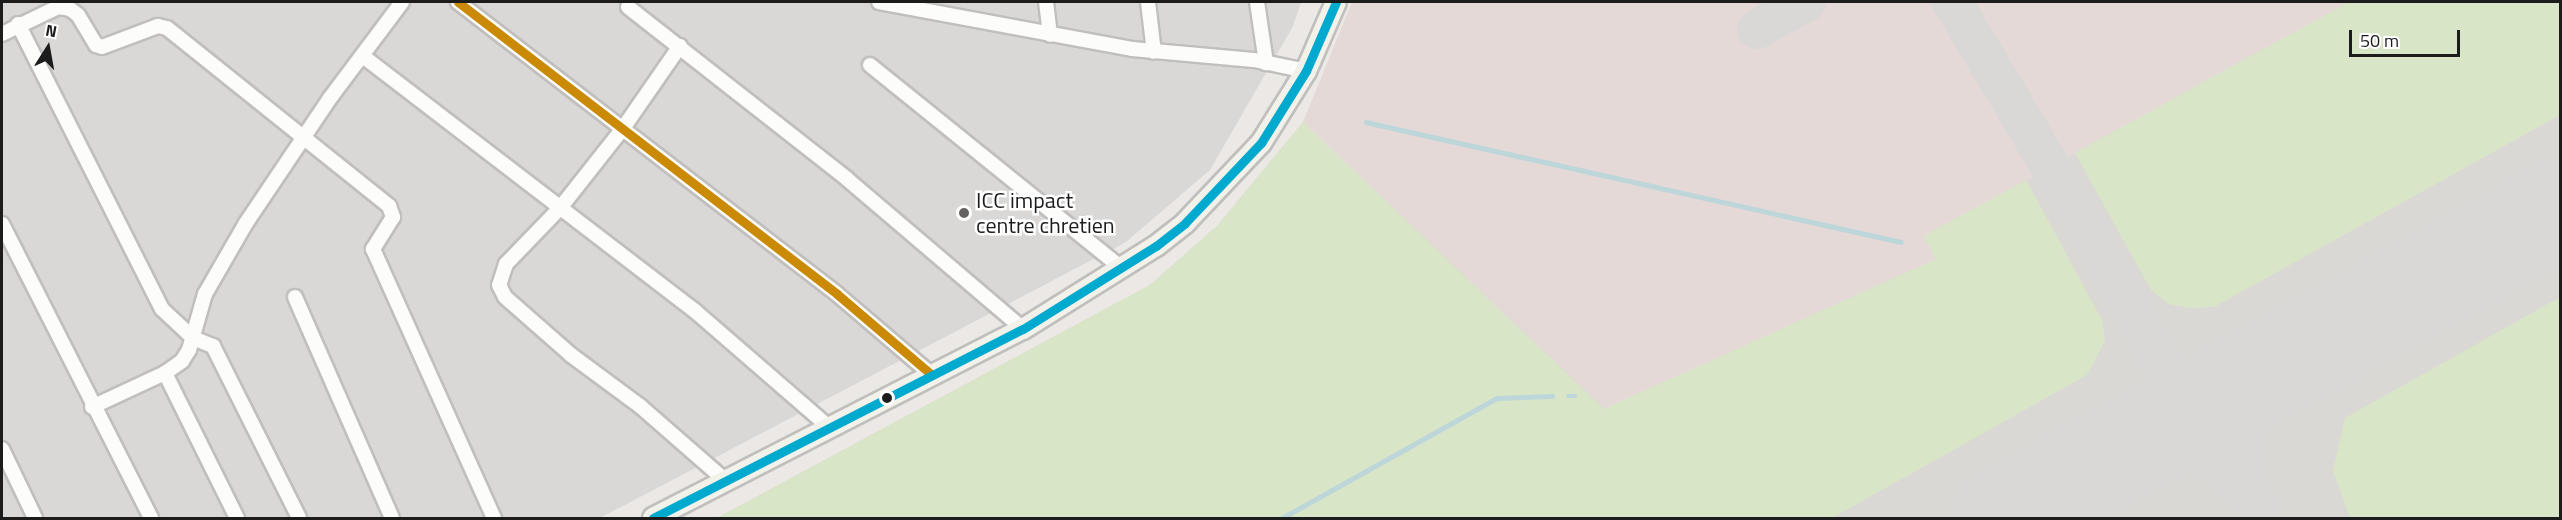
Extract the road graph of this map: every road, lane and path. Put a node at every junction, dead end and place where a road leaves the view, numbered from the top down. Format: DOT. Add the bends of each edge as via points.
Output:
graph roads {
  1 [pos="402,2"];
  2 [pos="458,2"];
  3 [pos="879,2"];
  4 [pos="1046,2"];
  5 [pos="1148,2"];
  6 [pos="1257,2"];
  7 [pos="1336,2"];
  8 [pos="628,7"];
  9 [pos="948,7"];
  10 [pos="18,24"];
  11 [pos="2,34"];
  12 [pos="1050,35"];
  13 [pos="680,46"];
  14 [pos="1154,52"];
  15 [pos="364,57"];
  16 [pos="1266,63"];
  17 [pos="870,65"];
  18 [pos="1306,71"];
  19 [pos="624,127"];
  20 [pos="303,140"];
  21 [pos="560,208"];
  22 [pos="2,224"];
  23 [pos="1124,269"];
  24 [pos="295,297"];
  25 [pos="1023,329"];
  26 [pos="193,338"];
  27 [pos="165,373"];
  28 [pos="932,375"];
  29 [pos="92,407"];
  30 [pos="830,428"];
  31 [pos="2,449"];
  32 [pos="726,481"];
  33 [pos="35,519"];
  34 [pos="151,519"];
  35 [pos="237,519"];
  36 [pos="299,519"];
  37 [pos="392,519"];
  38 [pos="494,519"];
  39 [pos="653,519"];
  1 -- 15 [label="street"];
  2 -- 19 [label="street"];
  3 -- 9 [label="street"];
  4 -- 12 [label="street"];
  5 -- 14 [label="street"];
  6 -- 16 [label="street"];
  7 -- 18 [label="main road"];
  8 -- 13 [label="street"];
  9 -- 12 [label="street"];
  10 -- 11 [label="street"];
  10 -- 20 [label="street" via="58,7 70,9 96,45 102,47 158,26 166,28"];
  10 -- 26 [label="street" via="162,309"];
  12 -- 14 [label="street"];
  13 -- 19 [label="street"];
  13 -- 25 [label="street" via="847,179"];
  14 -- 16 [label="street"];
  15 -- 20 [label="street" via="330,98"];
  15 -- 21 [label="street"];
  16 -- 18 [label="street"];
  17 -- 23 [label="street"];
  18 -- 23 [label="main road" via="1244,165 1185,223"];
  19 -- 21 [label="street"];
  19 -- 28 [label="street" via="837,294"];
  20 -- 26 [label="street" via="246,223 205,294"];
  20 -- 38 [label="street" via="393,211 373,249"];
  21 -- 30 [label="street" via="695,311"];
  21 -- 32 [label="street" via="500,274 499,285 505,297"];
  22 -- 29 [label="street"];
  23 -- 25 [label="main road"];
  24 -- 37 [label="street"];
  25 -- 28 [label="main road"];
  26 -- 27 [label="street" via="182,361"];
  26 -- 36 [label="street" via="213,346"];
  27 -- 29 [label="street"];
  27 -- 35 [label="street"];
  28 -- 30 [label="main road"];
  29 -- 34 [label="street"];
  30 -- 32 [label="main road"];
  31 -- 33 [label="street"];
  32 -- 39 [label="main road"];
}
